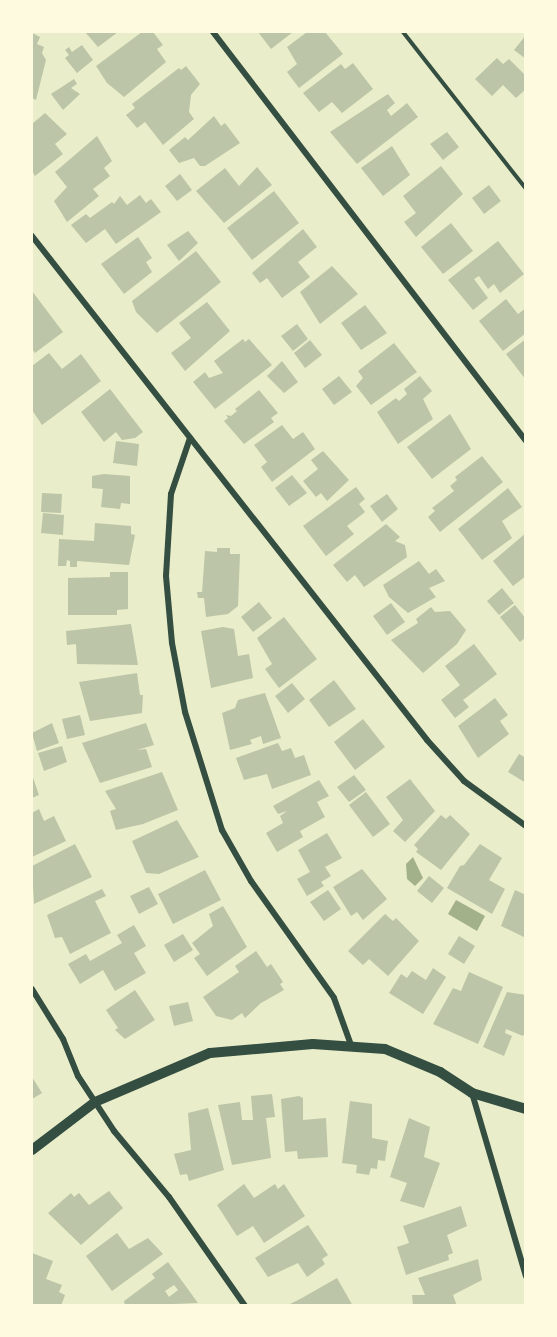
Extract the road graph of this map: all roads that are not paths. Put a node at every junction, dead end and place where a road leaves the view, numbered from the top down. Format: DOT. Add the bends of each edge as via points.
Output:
graph roads {
  1 [pos="213,32"];
  2 [pos="32,236"];
  3 [pos="189,438"];
  4 [pos="525,441"];
  5 [pos="525,826"];
  6 [pos="32,989"];
  7 [pos="351,1045"];
  8 [pos="472,1093"];
  9 [pos="94,1102"];
  10 [pos="525,1109"];
  11 [pos="32,1150"];
  12 [pos="525,1276"];
  13 [pos="245,1305"];
  1 -- 4 [label="street"];
  2 -- 3 [label="street"];
  3 -- 5 [label="street" via="427,740 464,781"];
  3 -- 7 [label="street" via="171,494 166,576 172,644 190,732 222,830 251,881 334,998"];
  6 -- 9 [label="street" via="63,1039"];
  7 -- 8 [label="street" via="385,1049 440,1072"];
  7 -- 9 [label="street" via="313,1044 210,1053"];
  8 -- 10 [label="street"];
  8 -- 12 [label="street"];
  9 -- 11 [label="street"];
  9 -- 13 [label="street" via="217,1261"];
}
